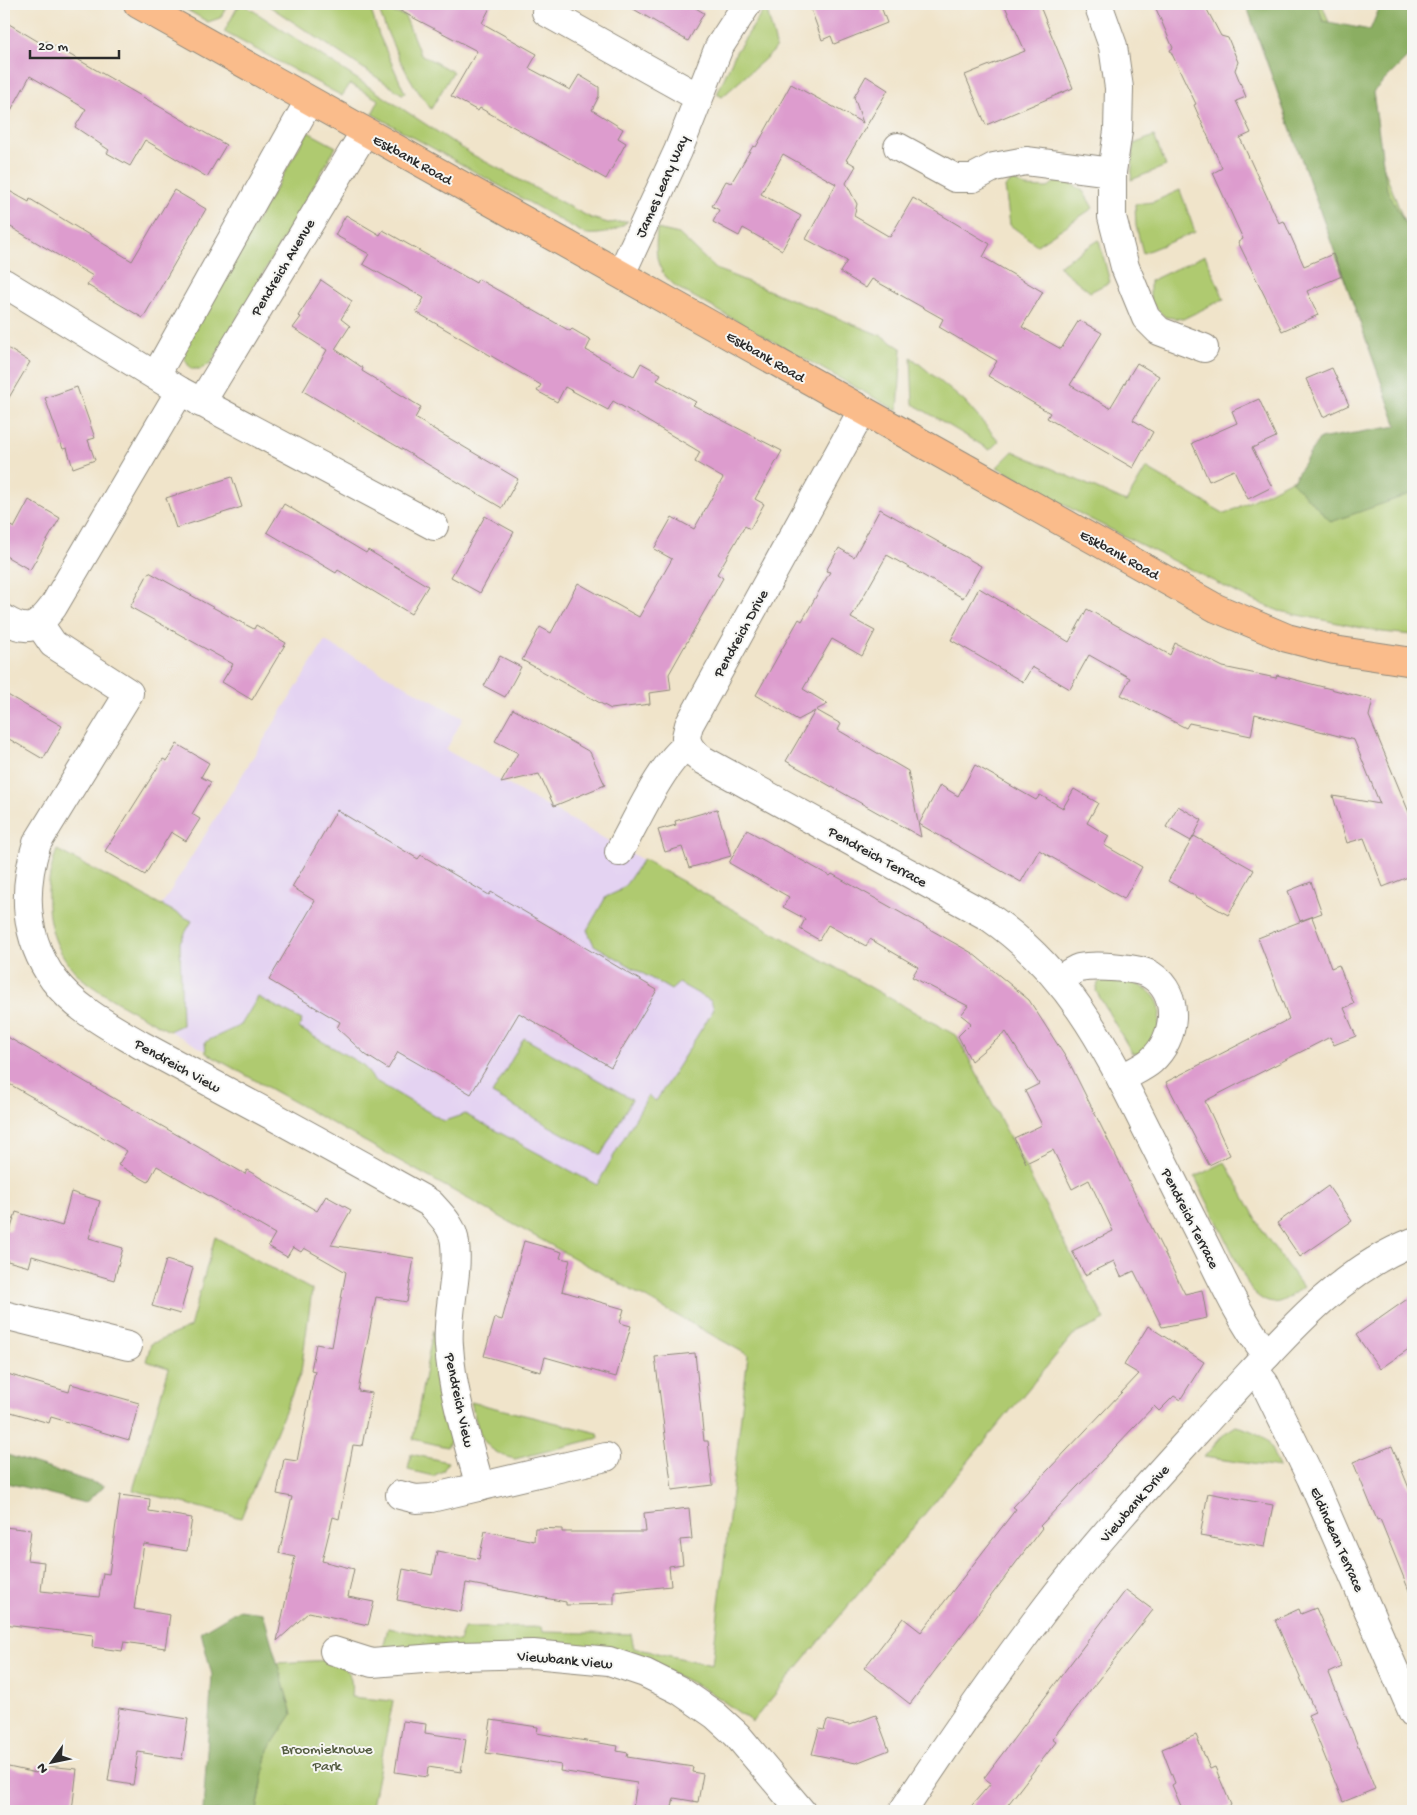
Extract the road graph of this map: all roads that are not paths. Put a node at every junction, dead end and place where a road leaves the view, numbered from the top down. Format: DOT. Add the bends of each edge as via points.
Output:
graph roads {
  1 [pos="138,4"];
  2 [pos="747,4"];
  3 [pos="1098,4"];
  4 [pos="546,12"];
  5 [pos="698,97"];
  6 [pos="309,101"];
  7 [pos="364,132"];
  8 [pos="898,147"];
  9 [pos="1112,172"];
  10 [pos="621,274"];
  11 [pos="4,283"];
  12 [pos="1204,348"];
  13 [pos="156,375"];
  14 [pos="190,397"];
  15 [pos="862,411"];
  16 [pos="434,526"];
  17 [pos="4,619"];
  18 [pos="40,625"];
  19 [pos="1413,662"];
  20 [pos="688,745"];
  21 [pos="620,852"];
  22 [pos="1060,980"];
  23 [pos="1121,1079"];
  24 [pos="1413,1242"];
  25 [pos="4,1315"];
  26 [pos="128,1346"];
  27 [pos="1260,1362"];
  28 [pos="606,1457"];
  29 [pos="480,1487"];
  30 [pos="400,1494"];
  31 [pos="334,1652"];
  32 [pos="1413,1713"];
  33 [pos="801,1811"];
  34 [pos="903,1811"];
  1 -- 6 [label="main road, Eskbank Road"];
  2 -- 5 [label="street, James Leary Way" via="719,47"];
  3 -- 9 [label="street" via="1113,46 1119,88 1118,132"];
  4 -- 5 [label="street"];
  5 -- 10 [label="street, James Leary Way" via="678,151"];
  6 -- 7 [label="main road, Eskbank Road"];
  6 -- 13 [label="street"];
  7 -- 10 [label="main road, Eskbank Road"];
  7 -- 14 [label="street, Pendreich Avenue"];
  8 -- 9 [label="street" via="955,178 973,178 994,167 1026,160"];
  9 -- 12 [label="street" via="1112,217 1125,267 1146,318 1159,331"];
  10 -- 15 [label="main road, Eskbank Road"];
  11 -- 13 [label="street"];
  13 -- 14 [label="street"];
  14 -- 16 [label="street"];
  14 -- 18 [label="street, Pendreich Avenue"];
  15 -- 19 [label="main road, Eskbank Road" via="1248,623 1287,638 1334,650"];
  15 -- 20 [label="street, Pendreich Drive" via="689,725"];
  17 -- 18 [label="street" via="25,628"];
  18 -- 29 [label="street, Pendreich View" via="53,644 129,694 37,843 29,868 27,891 31,928 41,956 54,979 90,1015 430,1203 449,1224 455,1244 448,1346 455,1394"];
  20 -- 21 [label="street" via="668,765"];
  20 -- 22 [label="street, Pendreich Terrace" via="703,760 989,917 1014,934"];
  22 -- 23 [label="street, Pendreich Terrace" via="1094,1030"];
  22 -- 23 [label="street" via="1078,968 1127,967 1150,975 1163,986 1172,1006 1172,1027 1150,1061"];
  23 -- 27 [label="street, Pendreich Terrace"];
  24 -- 27 [label="street, Viewbank Drive" via="1394,1249 1353,1275 1315,1307"];
  25 -- 26 [label="street"];
  27 -- 32 [label="street, Eldindean Terrace" via="1265,1384 1311,1478"];
  27 -- 34 [label="street, Viewbank Drive" via="1117,1519 1048,1605"];
  28 -- 29 [label="street"];
  29 -- 30 [label="street" via="431,1498 416,1499"];
  31 -- 33 [label="street, Viewbank View" via="372,1663 533,1654 609,1661 645,1673 679,1690 715,1715 737,1735"];
}
